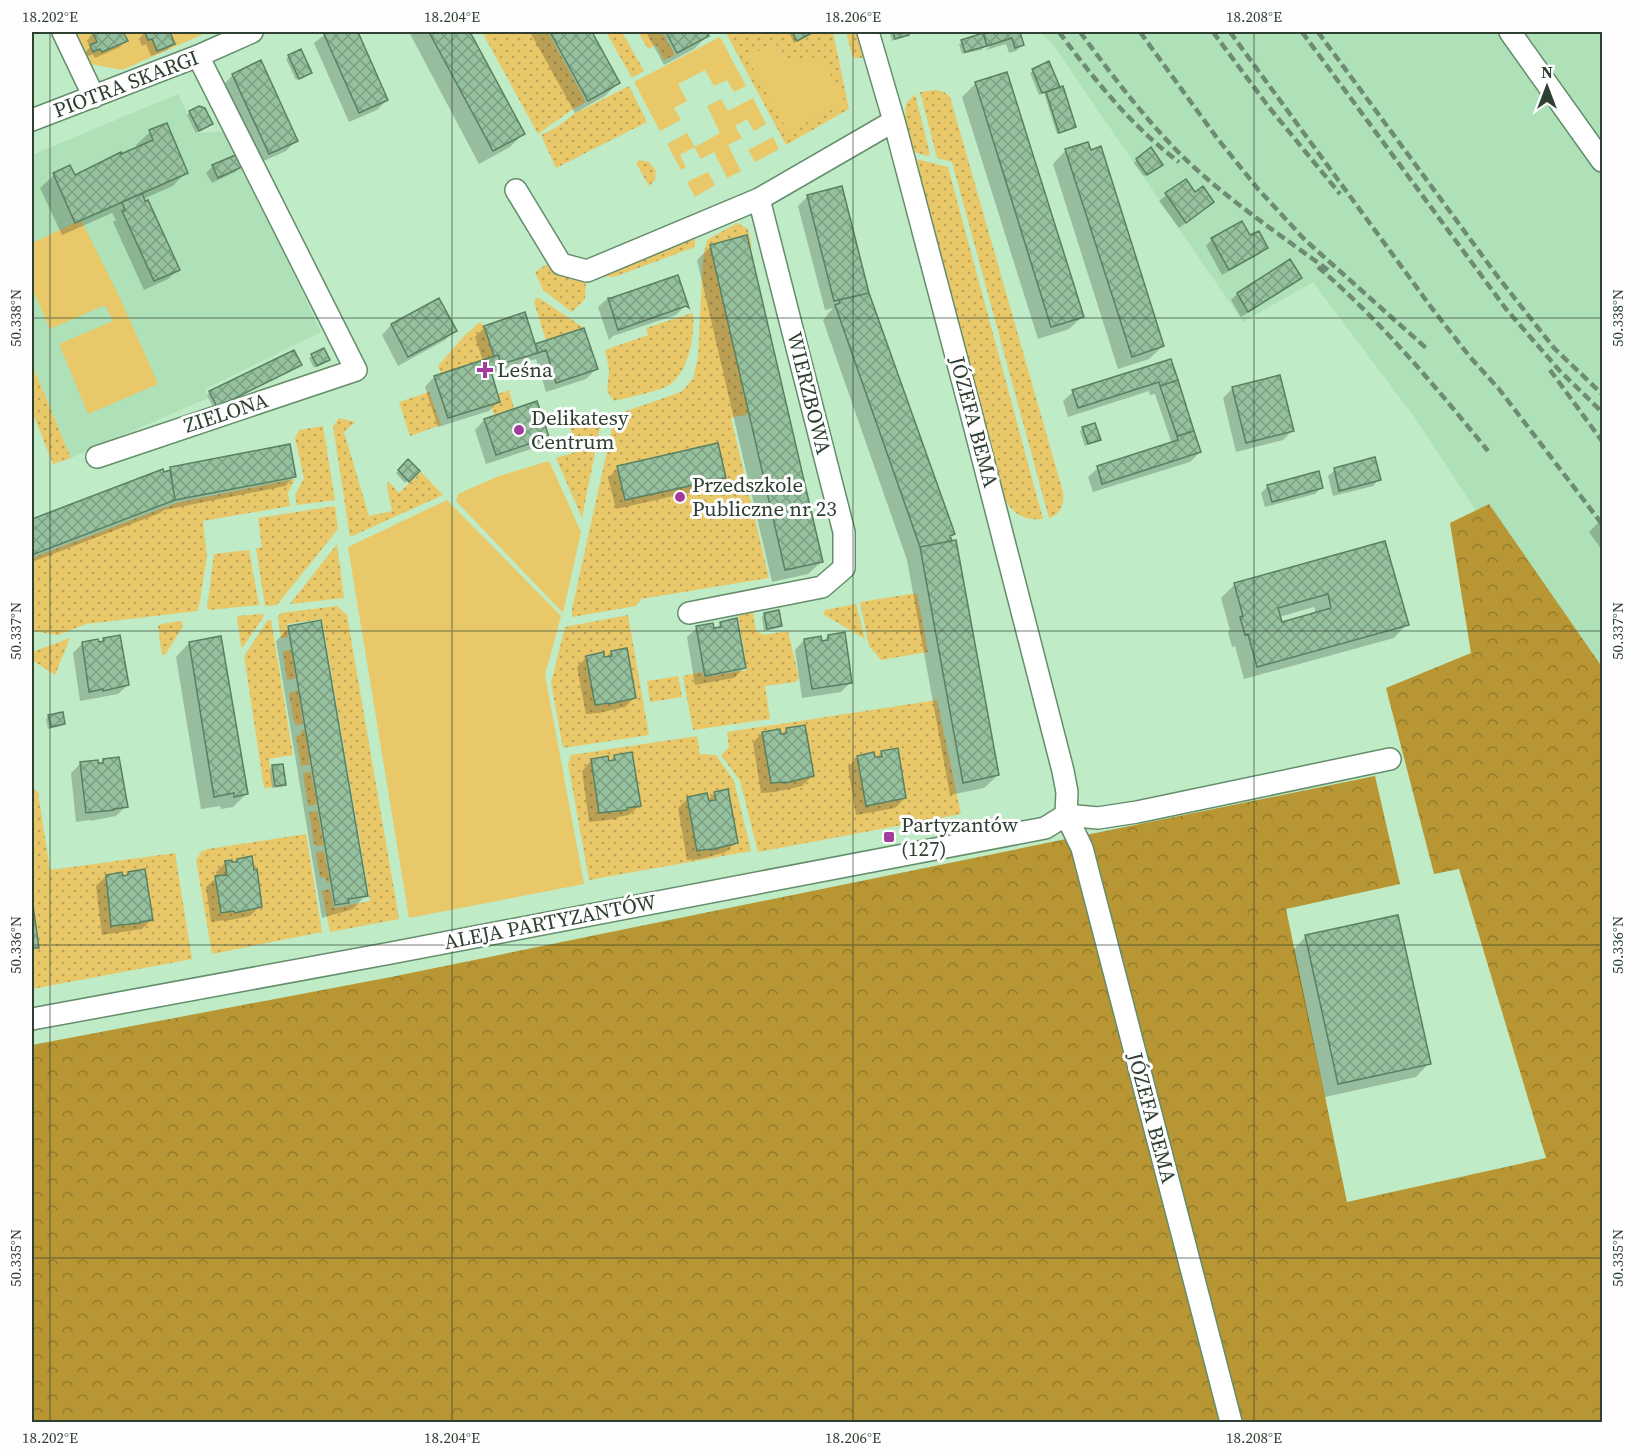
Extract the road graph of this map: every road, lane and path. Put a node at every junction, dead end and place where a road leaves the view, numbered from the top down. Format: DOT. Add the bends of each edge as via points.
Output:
graph roads {
  1 [pos="63,32"];
  2 [pos="252,32"];
  3 [pos="868,32"];
  4 [pos="1510,32"];
  5 [pos="198,56"];
  6 [pos="93,98"];
  7 [pos="32,120"];
  8 [pos="894,121"];
  9 [pos="1602,161"];
  10 [pos="516,190"];
  11 [pos="759,199"];
  12 [pos="96,457"];
  13 [pos="689,613"];
  14 [pos="1390,759"];
  15 [pos="1066,815"];
  16 [pos="32,1019"];
  17 [pos="1231,1422"];
  1 -- 6 [label="street"];
  2 -- 5 [label="street, PIOTRA SKARGI"];
  3 -- 8 [label="street, JÓZEFA BEMA"];
  4 -- 9 [label="street"];
  5 -- 6 [label="street, PIOTRA SKARGI"];
  5 -- 12 [label="street, ZIELONA" via="356,370"];
  6 -- 7 [label="street, PIOTRA SKARGI"];
  8 -- 11 [label="street"];
  8 -- 15 [label="street, JÓZEFA BEMA" via="1060,760 1067,792"];
  10 -- 11 [label="street" via="561,264 587,271"];
  11 -- 13 [label="street, WIERZBOWA" via="844,531 844,568 822,587"];
  14 -- 15 [label="street" via="1137,812 1098,818"];
  15 -- 16 [label="street, ALEJA PARTYZANTÓW" via="1045,828"];
  15 -- 17 [label="street, JÓZEFA BEMA" via="1082,848"];
}
